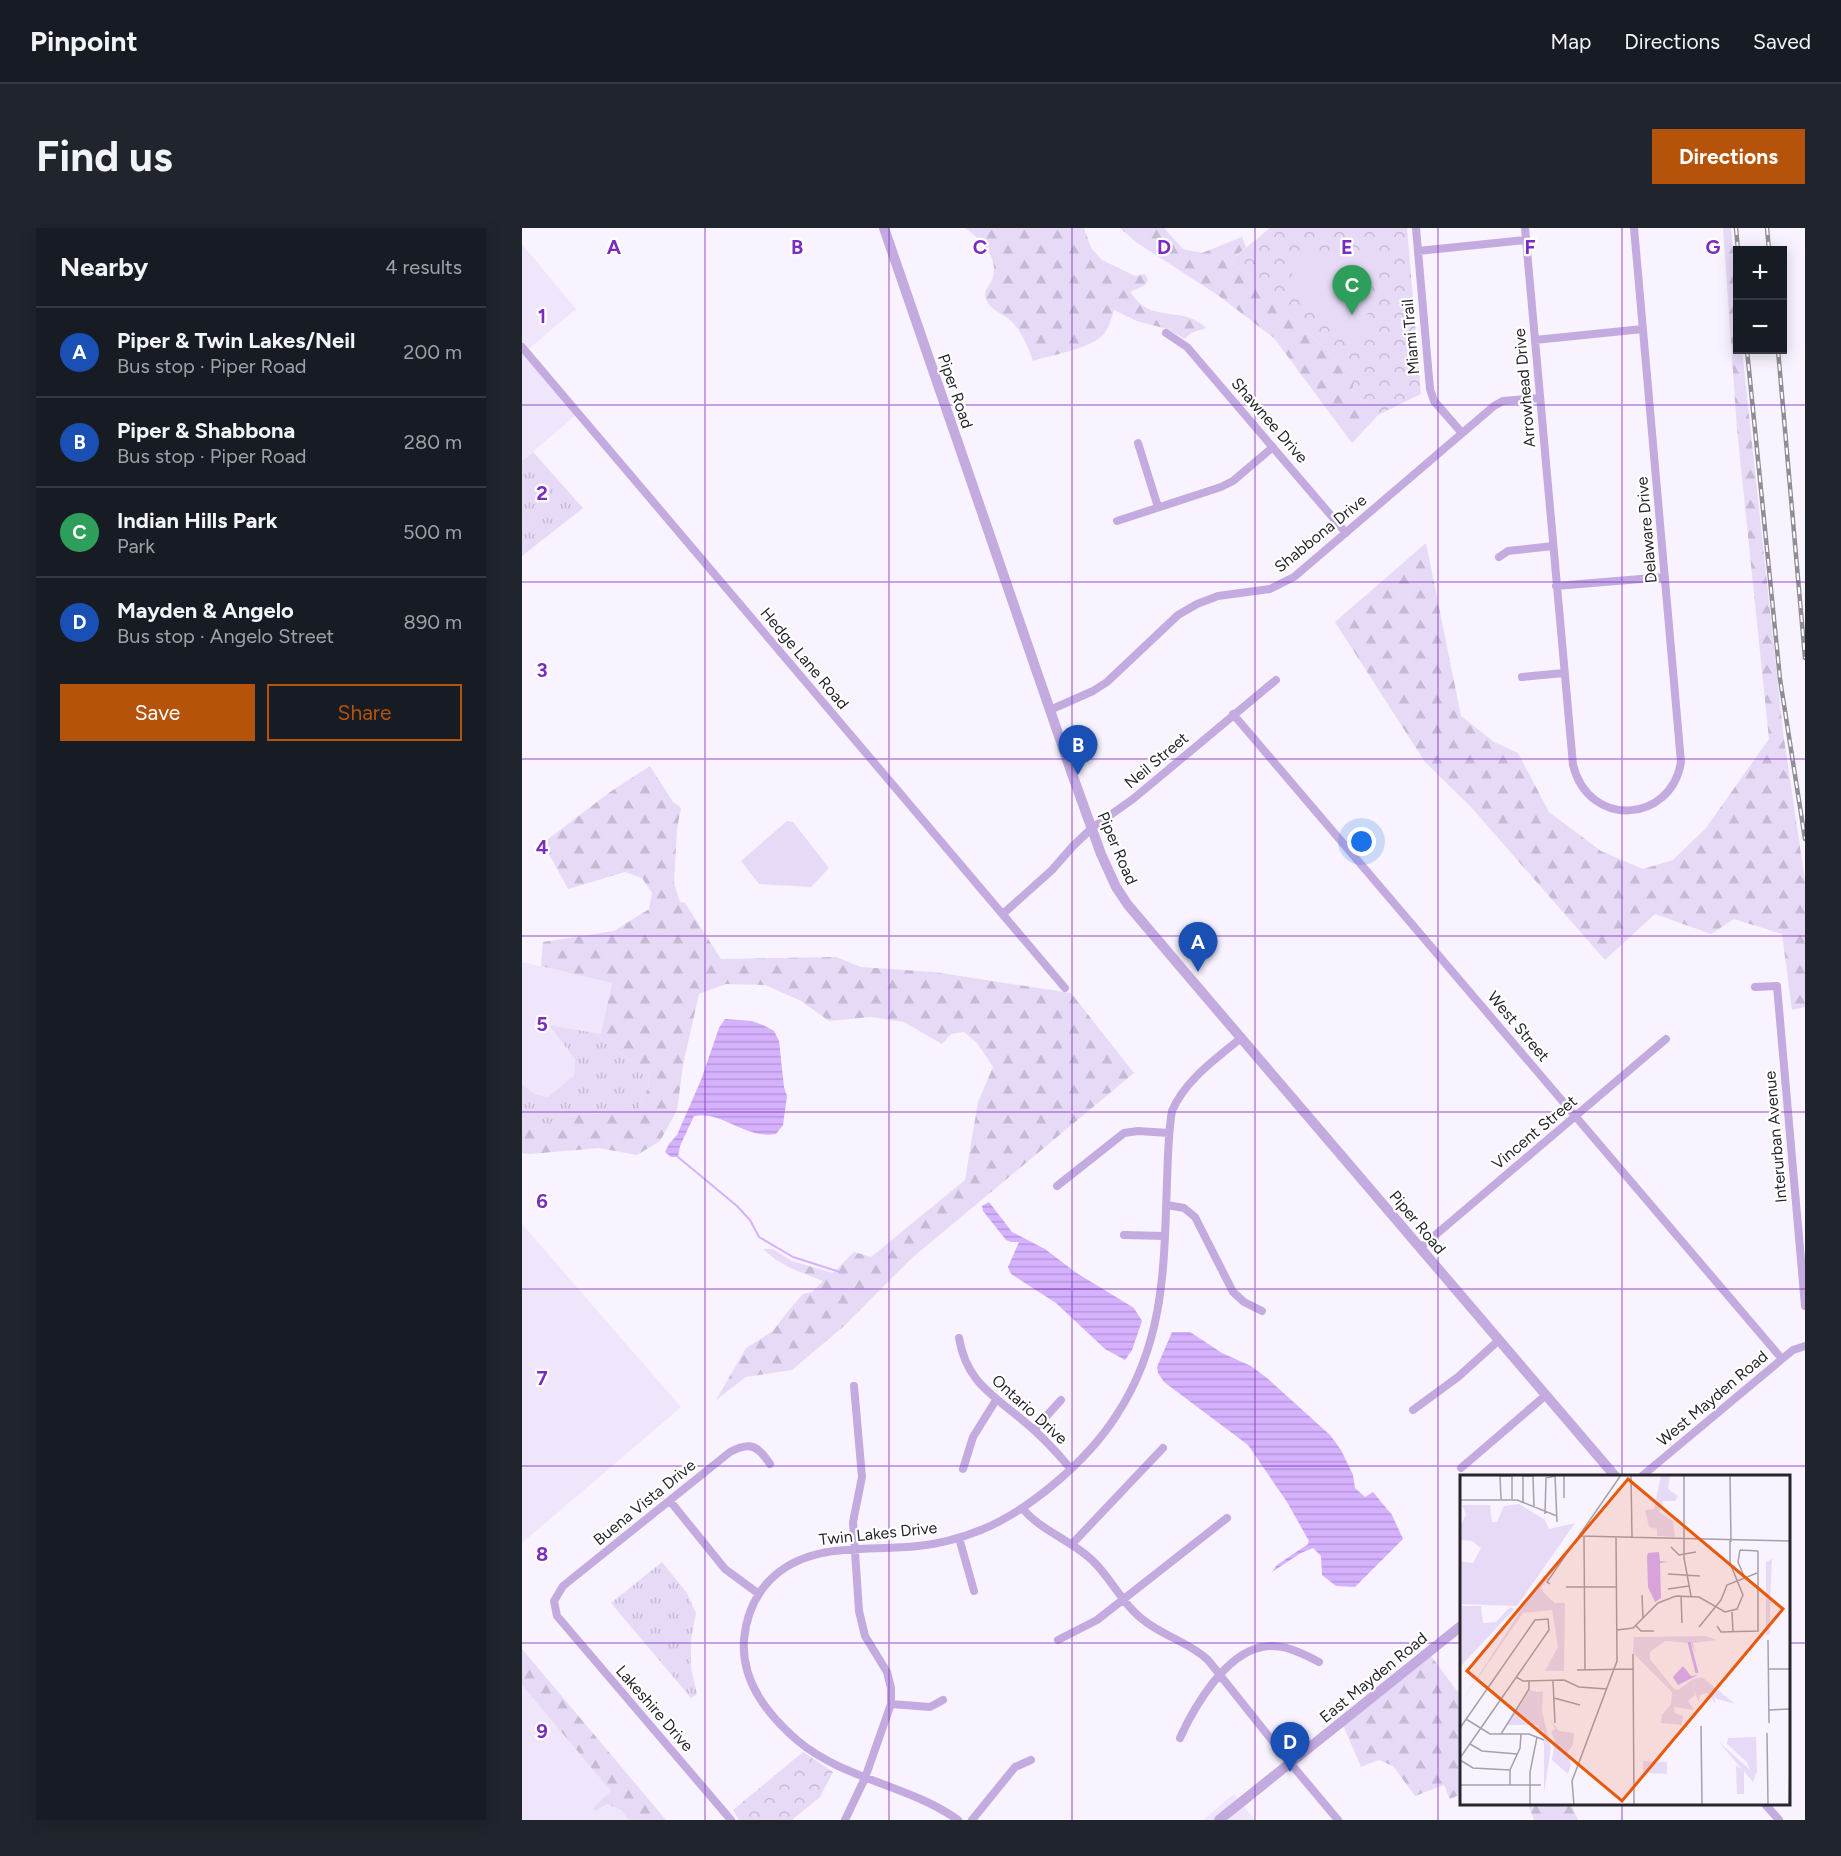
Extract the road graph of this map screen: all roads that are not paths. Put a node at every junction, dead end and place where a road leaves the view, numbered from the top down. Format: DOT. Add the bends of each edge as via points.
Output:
graph roads {
  1 [pos="884,228"];
  2 [pos="1416,228"];
  3 [pos="1524,228"];
  4 [pos="1634,228"];
  5 [pos="1526,240"];
  6 [pos="1418,251"];
  7 [pos="1643,329"];
  8 [pos="1166,333"];
  9 [pos="1535,340"];
  10 [pos="522,347"];
  11 [pos="1540,398"];
  12 [pos="1462,434"];
  13 [pos="1138,443"];
  14 [pos="1273,447"];
  15 [pos="1158,507"];
  16 [pos="1117,520"];
  17 [pos="1346,533"];
  18 [pos="1553,546"];
  19 [pos="1499,557"];
  20 [pos="1665,576"];
  21 [pos="1556,586"];
  22 [pos="1564,673"];
  23 [pos="1522,677"];
  24 [pos="1276,680"];
  25 [pos="1050,710"];
  26 [pos="1233,714"];
  27 [pos="1638,809"];
  28 [pos="1092,828"];
  29 [pos="1004,914"];
  30 [pos="1755,987"];
  31 [pos="1065,988"];
  32 [pos="1241,1038"];
  33 [pos="1666,1039"];
  34 [pos="1576,1116"];
  35 [pos="1169,1133"];
  36 [pos="1057,1186"];
  37 [pos="1167,1205"];
  38 [pos="1124,1235"];
  39 [pos="1165,1236"];
  40 [pos="1420,1248"];
  41 [pos="1805,1306"];
  42 [pos="1262,1311"];
  43 [pos="959,1338"];
  44 [pos="1499,1340"];
  45 [pos="1805,1346"];
  46 [pos="1782,1359"];
  47 [pos="854,1386"];
  48 [pos="1546,1395"];
  49 [pos="996,1400"];
  50 [pos="1061,1400"];
  51 [pos="1413,1410"];
  52 [pos="1034,1430"];
  53 [pos="1163,1448"];
  54 [pos="770,1464"];
  55 [pos="1070,1468"];
  56 [pos="1461,1468"];
  57 [pos="963,1469"];
  58 [pos="1614,1475"];
  59 [pos="1643,1475"];
  60 [pos="670,1501"];
  61 [pos="1022,1508"];
  62 [pos="1227,1518"];
  63 [pos="959,1538"];
  64 [pos="1072,1544"];
  65 [pos="855,1550"];
  66 [pos="974,1591"];
  67 [pos="759,1594"];
  68 [pos="1123,1600"];
  69 [pos="557,1616"];
  70 [pos="1460,1627"];
  71 [pos="1058,1640"];
  72 [pos="1319,1662"];
  73 [pos="1220,1674"];
  74 [pos="943,1700"];
  75 [pos="891,1704"];
  76 [pos="1180,1738"];
  77 [pos="1031,1760"];
  78 [pos="1290,1763"];
  79 [pos="865,1778"];
  80 [pos="1767,1805"];
  81 [pos="731,1820"];
  82 [pos="845,1820"];
  83 [pos="958,1820"];
  84 [pos="972,1820"];
  85 [pos="1219,1820"];
  86 [pos="1338,1820"];
  87 [pos="1779,1820"];
  1 -- 25 [label="street, Piper Road"];
  2 -- 6 [label="street, Miami Trail"];
  3 -- 5 [label="street, Arrowhead Drive"];
  4 -- 7 [label="street, Delaware Drive"];
  5 -- 6 [label="street"];
  5 -- 9 [label="street, Arrowhead Drive"];
  6 -- 12 [label="street, Miami Trail" via="1430,389 1434,401"];
  7 -- 9 [label="street"];
  7 -- 20 [label="street, Delaware Drive"];
  8 -- 14 [label="street, Shawnee Drive" via="1187,348"];
  9 -- 11 [label="street, Arrowhead Drive"];
  10 -- 29 [label="street, Hedge Lane Road"];
  11 -- 12 [label="street, Shabbona Drive" via="1494,406"];
  11 -- 18 [label="street, Arrowhead Drive"];
  12 -- 17 [label="street, Shabbona Drive"];
  13 -- 15 [label="street"];
  14 -- 15 [label="street" via="1233,481"];
  14 -- 17 [label="street, Shawnee Drive"];
  15 -- 16 [label="street"];
  17 -- 25 [label="street, Shabbona Drive" via="1285,583 1218,596 1186,610 1107,682"];
  18 -- 19 [label="street" via="1508,551"];
  18 -- 21 [label="street, Arrowhead Drive"];
  20 -- 21 [label="street"];
  20 -- 27 [label="street, Delaware Drive" via="1681,762 1677,778 1664,796"];
  21 -- 22 [label="street, Arrowhead Drive"];
  22 -- 23 [label="street"];
  22 -- 27 [label="street, Arrowhead Drive" via="1573,765 1579,784 1605,807"];
  24 -- 26 [label="street, Neil Street"];
  25 -- 28 [label="street, Piper Road"];
  26 -- 28 [label="street, Neil Street" via="1133,799"];
  26 -- 34 [label="street, West Street"];
  28 -- 29 [label="street, Neil Street"];
  28 -- 32 [label="street, Piper Road" via="1122,897"];
  29 -- 31 [label="street, Hedge Lane Road"];
  30 -- 41 [label="street, Interurban Avenue" via="1777,986"];
  32 -- 35 [label="street, Twin Lakes Drive" via="1180,1094 1172,1111"];
  32 -- 40 [label="street, Piper Road"];
  33 -- 34 [label="street, Vincent Street"];
  34 -- 40 [label="street, Vincent Street"];
  34 -- 46 [label="street, West Street"];
  35 -- 36 [label="street" via="1126,1129"];
  35 -- 37 [label="street, Twin Lakes Drive"];
  37 -- 39 [label="street, Twin Lakes Drive"];
  37 -- 42 [label="street" via="1184,1208 1196,1217 1237,1298"];
  38 -- 39 [label="street"];
  39 -- 55 [label="street, Twin Lakes Drive" via="1160,1302 1140,1374 1115,1418"];
  40 -- 44 [label="street, Piper Road"];
  43 -- 49 [label="street, Ontario Drive" via="967,1365"];
  44 -- 48 [label="street, Piper Road"];
  44 -- 51 [label="street"];
  45 -- 46 [label="street, West Mayden Road"];
  46 -- 59 [label="street, West Mayden Road"];
  47 -- 65 [label="street" via="862,1477 853,1522"];
  48 -- 56 [label="street"];
  48 -- 58 [label="street, Piper Road"];
  49 -- 52 [label="street, Ontario Drive"];
  49 -- 57 [label="street" via="973,1437"];
  50 -- 52 [label="street"];
  52 -- 55 [label="street, Ontario Drive"];
  53 -- 64 [label="street"];
  54 -- 60 [label="street, Buena Vista Drive" via="758,1449 743,1446 730,1452"];
  55 -- 61 [label="street, Twin Lakes Drive"];
  60 -- 67 [label="street" via="725,1569"];
  60 -- 69 [label="street, Buena Vista Drive" via="563,1586 554,1600"];
  61 -- 63 [label="street, Twin Lakes Drive"];
  61 -- 64 [label="street" via="1029,1517"];
  62 -- 68 [label="street"];
  63 -- 65 [label="street, Twin Lakes Drive" via="917,1546"];
  63 -- 66 [label="street"];
  64 -- 68 [label="street" via="1093,1562"];
  65 -- 67 [label="street, Twin Lakes Drive" via="800,1559 781,1570"];
  65 -- 75 [label="street" via="861,1623 887,1672"];
  67 -- 79 [label="street, Twin Lakes Drive" via="747,1623 744,1644 748,1677 758,1696 776,1720 807,1748"];
  68 -- 71 [label="street" via="1097,1620"];
  68 -- 73 [label="street" via="1155,1629 1202,1655"];
  69 -- 81 [label="street, Lakeshire Drive"];
  70 -- 78 [label="street, East Mayden Road"];
  72 -- 73 [label="street" via="1287,1648 1261,1647"];
  73 -- 76 [label="street"];
  73 -- 78 [label="street"];
  74 -- 75 [label="street" via="930,1707"];
  75 -- 79 [label="street"];
  77 -- 84 [label="street" via="1015,1767"];
  78 -- 85 [label="street, East Mayden Road"];
  78 -- 86 [label="street"];
  79 -- 82 [label="street"];
  79 -- 83 [label="street, Twin Lakes Drive" via="924,1800"];
  80 -- 87 [label="street"];
}
